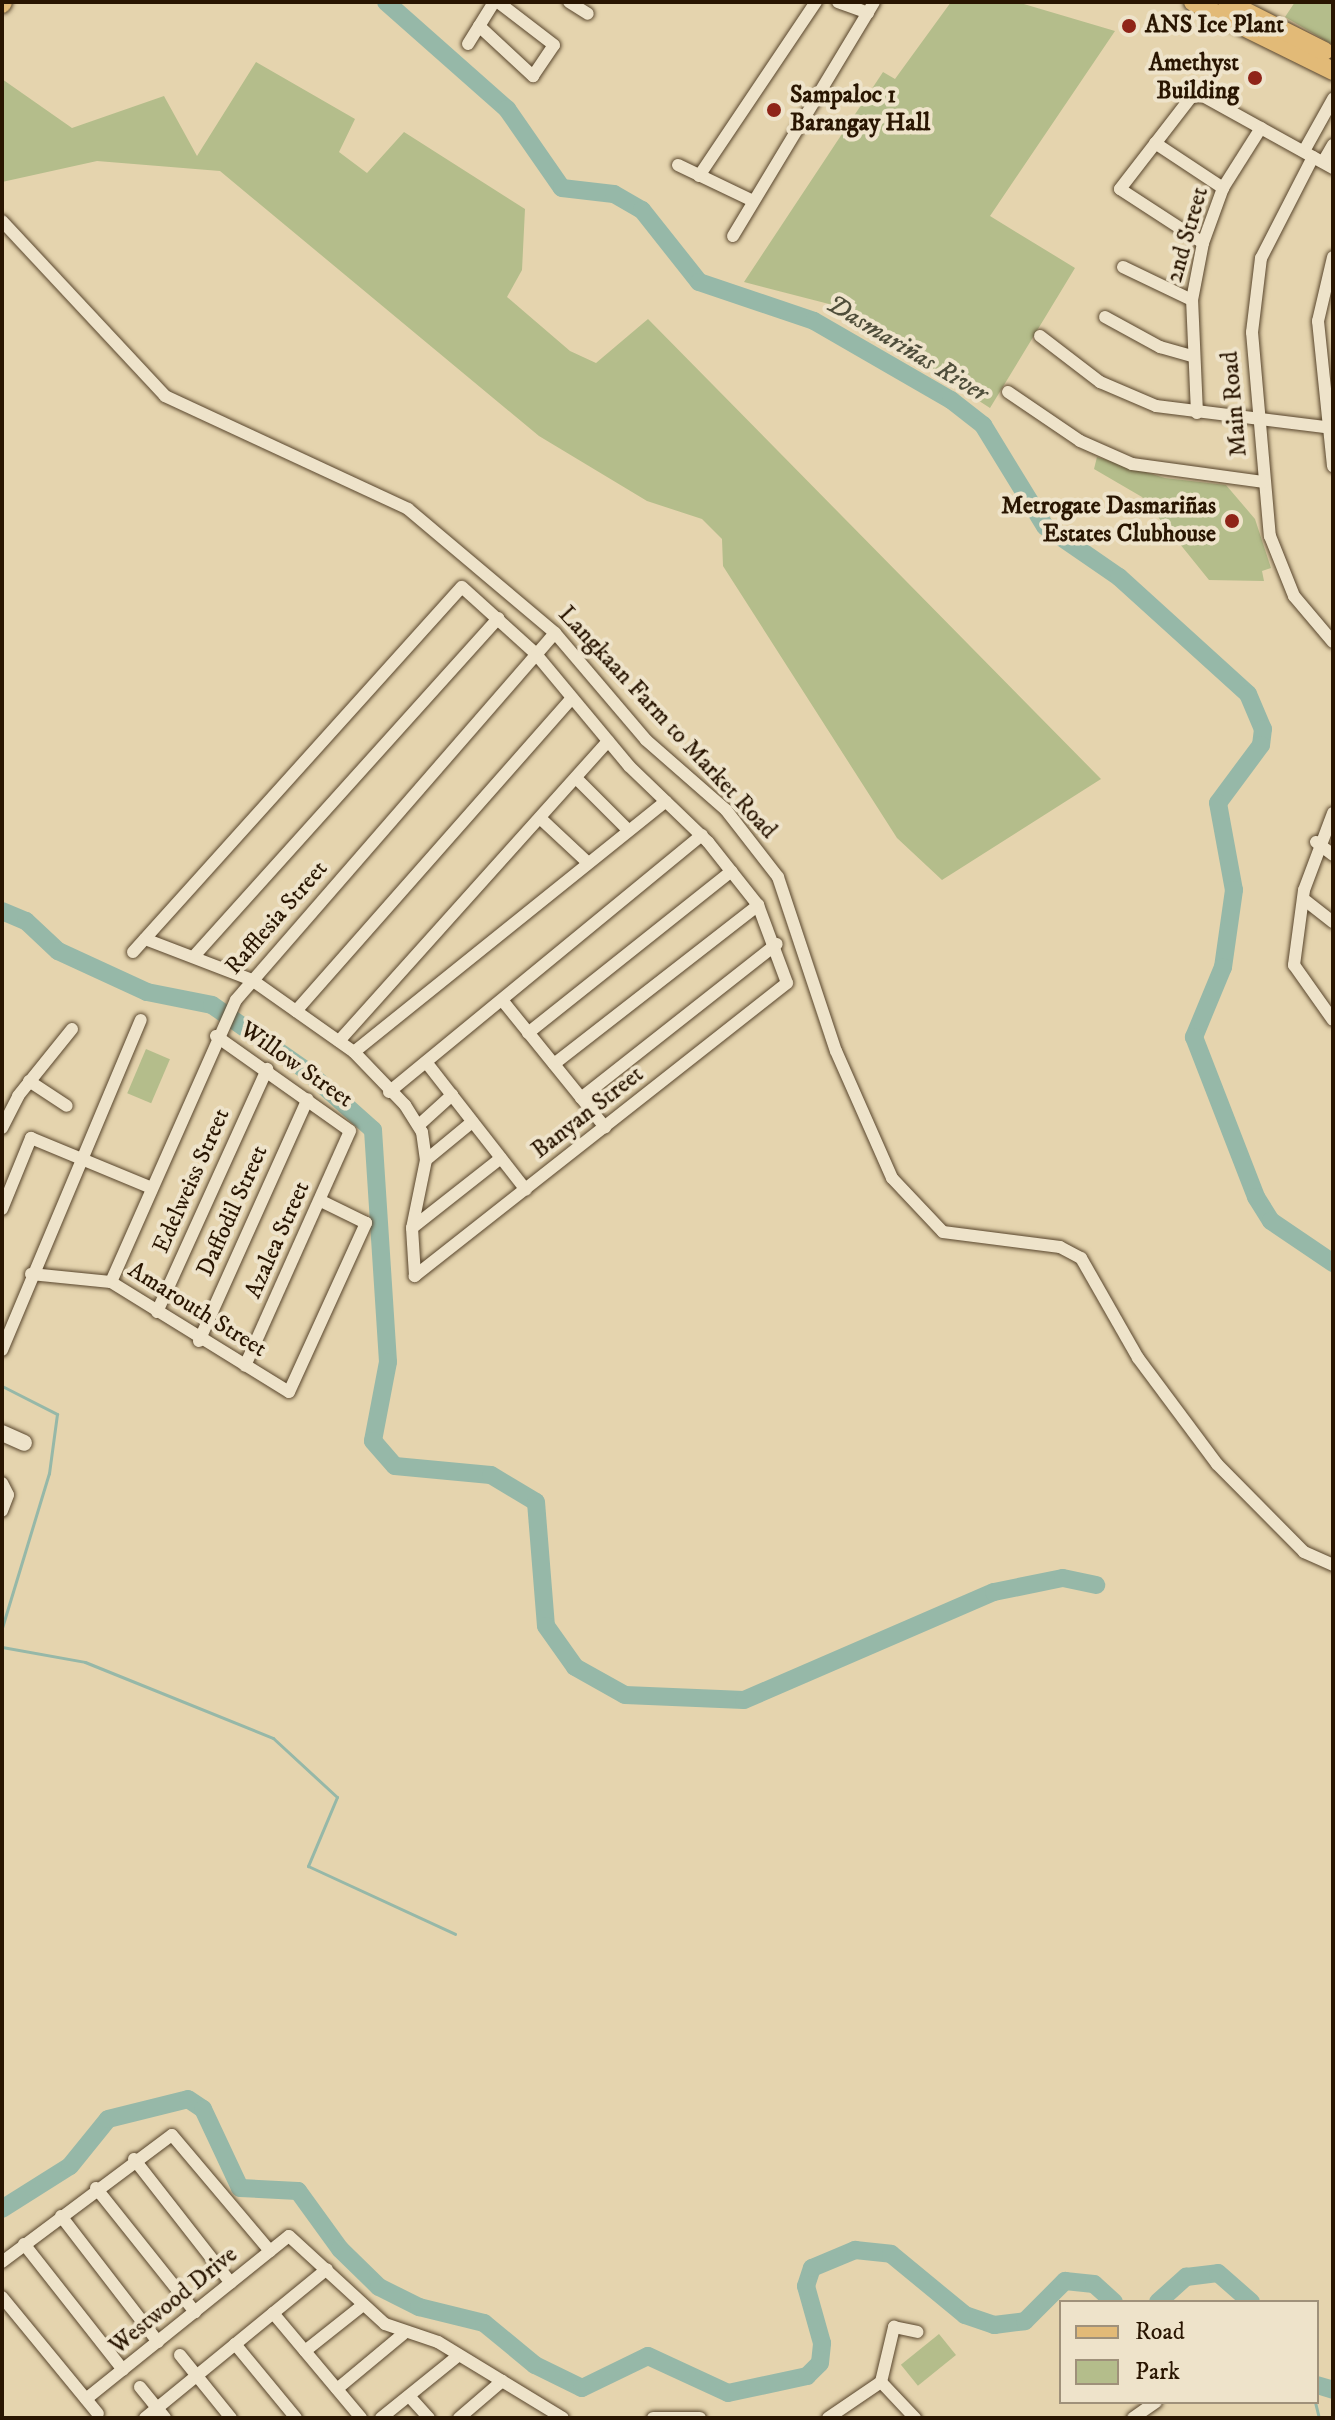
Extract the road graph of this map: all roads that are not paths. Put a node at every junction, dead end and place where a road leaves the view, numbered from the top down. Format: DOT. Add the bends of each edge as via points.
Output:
graph roads {
  1 [pos="569,2"];
  2 [pos="816,2"];
  3 [pos="838,2"];
  4 [pos="1193,2"];
  5 [pos="1227,2"];
  6 [pos="504,4"];
  7 [pos="871,8"];
  8 [pos="588,14"];
  9 [pos="479,26"];
  10 [pos="468,44"];
  11 [pos="1333,57"];
  12 [pos="1333,71"];
  13 [pos="1333,99"];
  14 [pos="1261,128"];
  15 [pos="1155,143"];
  16 [pos="1333,145"];
  17 [pos="1318,160"];
  18 [pos="678,165"];
  19 [pos="699,176"];
  20 [pos="1223,188"];
  21 [pos="753,201"];
  22 [pos="2,221"];
  23 [pos="733,236"];
  24 [pos="1203,243"];
  25 [pos="1333,257"];
  26 [pos="1123,267"];
  27 [pos="1192,300"];
  28 [pos="1105,317"];
  29 [pos="1040,336"];
  30 [pos="1192,356"];
  31 [pos="1008,392"];
  32 [pos="1197,413"];
  33 [pos="1259,420"];
  34 [pos="1330,427"];
  35 [pos="1333,466"];
  36 [pos="1263,482"];
  37 [pos="499,618"];
  38 [pos="555,633"];
  39 [pos="1333,642"];
  40 [pos="535,653"];
  41 [pos="572,698"];
  42 [pos="608,741"];
  43 [pos="576,778"];
  44 [pos="666,801"];
  45 [pos="1333,813"];
  46 [pos="540,818"];
  47 [pos="628,830"];
  48 [pos="702,835"];
  49 [pos="1316,842"];
  50 [pos="1333,855"];
  51 [pos="587,862"];
  52 [pos="732,871"];
  53 [pos="1306,901"];
  54 [pos="758,905"];
  55 [pos="1333,922"];
  56 [pos="145,939"];
  57 [pos="777,944"];
  58 [pos="133,952"];
  59 [pos="196,954"];
  60 [pos="252,980"];
  61 [pos="502,1000"];
  62 [pos="296,1011"];
  63 [pos="141,1020"];
  64 [pos="1333,1020"];
  65 [pos="72,1029"];
  66 [pos="218,1031"];
  67 [pos="528,1033"];
  68 [pos="339,1041"];
  69 [pos="354,1052"];
  70 [pos="426,1062"];
  71 [pos="554,1064"];
  72 [pos="267,1069"];
  73 [pos="29,1081"];
  74 [pos="389,1092"];
  75 [pos="452,1095"];
  76 [pos="581,1098"];
  77 [pos="308,1099"];
  78 [pos="67,1106"];
  79 [pos="472,1122"];
  80 [pos="419,1125"];
  81 [pos="605,1127"];
  82 [pos="2,1128"];
  83 [pos="350,1131"];
  84 [pos="80,1158"];
  85 [pos="501,1158"];
  86 [pos="426,1160"];
  87 [pos="152,1188"];
  88 [pos="526,1190"];
  89 [pos="321,1201"];
  90 [pos="2,1209"];
  91 [pos="412,1228"];
  92 [pos="31,1274"];
  93 [pos="111,1282"];
  94 [pos="157,1312"];
  95 [pos="199,1341"];
  96 [pos="2,1350"];
  97 [pos="245,1366"];
  98 [pos="2,1433"];
  99 [pos="24,1443"];
  100 [pos="4,1486"];
  101 [pos="2,1511"];
  102 [pos="1333,1565"];
  103 [pos="134,2159"];
  104 [pos="96,2188"];
  105 [pos="61,2216"];
  106 [pos="24,2244"];
  107 [pos="270,2251"];
  108 [pos="2,2262"];
  109 [pos="327,2269"];
  110 [pos="231,2283"];
  111 [pos="2,2297"];
  112 [pos="363,2305"];
  113 [pos="195,2312"];
  114 [pos="273,2313"];
  115 [pos="917,2332"];
  116 [pos="402,2335"];
  117 [pos="158,2342"];
  118 [pos="235,2344"];
  119 [pos="305,2351"];
  120 [pos="180,2355"];
  121 [pos="459,2355"];
  122 [pos="123,2370"];
  123 [pos="196,2376"];
  124 [pos="502,2381"];
  125 [pos="881,2382"];
  126 [pos="140,2387"];
  127 [pos="337,2389"];
  128 [pos="409,2396"];
  129 [pos="86,2399"];
  130 [pos="1153,2404"];
  131 [pos="547,2408"];
  132 [pos="161,2413"];
  133 [pos="98,2414"];
  134 [pos="911,2417"];
  135 [pos="145,2418"];
  136 [pos="231,2418"];
  137 [pos="296,2418"];
  138 [pos="361,2418"];
  139 [pos="381,2418"];
  140 [pos="429,2418"];
  141 [pos="459,2418"];
  142 [pos="535,2418"];
  143 [pos="563,2418"];
  144 [pos="653,2418"];
  145 [pos="700,2418"];
  146 [pos="828,2418"];
  147 [pos="1133,2418"];
  1 -- 8 [label="street"];
  2 -- 19 [label="street"];
  3 -- 7 [label="street"];
  4 -- 12 [label="main road"];
  5 -- 11 [label="main road"];
  6 -- 9 [label="street"];
  6 -- 9 [label="street" via="554,45 533,76"];
  7 -- 21 [label="street"];
  9 -- 10 [label="street"];
  13 -- 17 [label="street, Main Road"];
  14 -- 15 [label="street" via="1203,96 1182,105"];
  14 -- 17 [label="street"];
  14 -- 20 [label="street, 2nd Street"];
  15 -- 20 [label="street"];
  15 -- 24 [label="street" via="1120,189"];
  16 -- 17 [label="street, Main Road"];
  17 -- 33 [label="street, Main Road" via="1270,235 1256,285"];
  18 -- 19 [label="street"];
  19 -- 21 [label="street"];
  20 -- 24 [label="street, 2nd Street"];
  21 -- 23 [label="street"];
  22 -- 38 [label="street, Langkaan Farm to Market Road" via="165,396 408,509"];
  24 -- 27 [label="street, 2nd Street"];
  25 -- 34 [label="street" via="1318,321"];
  26 -- 27 [label="street"];
  27 -- 30 [label="street, 2nd Street"];
  28 -- 30 [label="street" via="1160,347"];
  29 -- 32 [label="street" via="1117,391"];
  30 -- 32 [label="street, 2nd Street"];
  31 -- 36 [label="street" via="1080,441 1132,464"];
  32 -- 33 [label="street"];
  33 -- 34 [label="street"];
  33 -- 36 [label="street, Main Road"];
  34 -- 35 [label="street"];
  36 -- 39 [label="street, Main Road" via="1285,578"];
  37 -- 40 [label="street"];
  37 -- 56 [label="street" via="462,587"];
  37 -- 59 [label="street"];
  38 -- 40 [label="street, Rafflesia Street"];
  38 -- 102 [label="street, Langkaan Farm to Market Road" via="646,740 726,810 778,877 836,1051 892,1178 943,1232 1060,1247 1081,1258 1138,1358 1217,1464 1304,1552"];
  40 -- 41 [label="street"];
  40 -- 60 [label="street, Rafflesia Street"];
  41 -- 42 [label="street"];
  41 -- 62 [label="street"];
  42 -- 43 [label="street"];
  42 -- 44 [label="street"];
  43 -- 46 [label="street"];
  43 -- 47 [label="street"];
  44 -- 47 [label="street"];
  44 -- 48 [label="street"];
  45 -- 49 [label="street"];
  46 -- 51 [label="street"];
  46 -- 68 [label="street"];
  47 -- 51 [label="street"];
  48 -- 52 [label="street"];
  48 -- 61 [label="street"];
  49 -- 50 [label="street"];
  49 -- 53 [label="street"];
  51 -- 69 [label="street"];
  52 -- 54 [label="street"];
  52 -- 67 [label="street"];
  53 -- 55 [label="street"];
  53 -- 64 [label="street" via="1294,965"];
  54 -- 57 [label="street"];
  54 -- 71 [label="street"];
  56 -- 58 [label="street"];
  56 -- 59 [label="street"];
  57 -- 76 [label="street"];
  57 -- 81 [label="street, Banyan Street" via="787,983"];
  59 -- 60 [label="street"];
  60 -- 62 [label="street"];
  60 -- 66 [label="street, Rafflesia Street"];
  61 -- 67 [label="street"];
  61 -- 70 [label="street"];
  62 -- 68 [label="street"];
  63 -- 84 [label="street"];
  65 -- 73 [label="street"];
  66 -- 72 [label="street, Willow Street"];
  66 -- 87 [label="street, Rafflesia Street"];
  67 -- 71 [label="street"];
  68 -- 69 [label="street"];
  69 -- 74 [label="street"];
  70 -- 74 [label="street"];
  70 -- 75 [label="street"];
  71 -- 76 [label="street"];
  72 -- 77 [label="street, Willow Street"];
  72 -- 94 [label="street, Edelweiss Street"];
  73 -- 78 [label="street"];
  73 -- 82 [label="street"];
  74 -- 80 [label="street"];
  75 -- 79 [label="street"];
  75 -- 80 [label="street"];
  76 -- 81 [label="street"];
  77 -- 83 [label="street, Willow Street"];
  77 -- 95 [label="street, Daffodil Street"];
  79 -- 85 [label="street"];
  79 -- 86 [label="street"];
  80 -- 86 [label="street"];
  81 -- 88 [label="street, Banyan Street"];
  83 -- 89 [label="street, Azalea Street"];
  84 -- 87 [label="street"];
  84 -- 90 [label="street" via="31,1138"];
  84 -- 92 [label="street"];
  85 -- 88 [label="street"];
  85 -- 91 [label="street"];
  86 -- 91 [label="street"];
  87 -- 93 [label="street, Rafflesia Street"];
  88 -- 91 [label="street, Banyan Street" via="415,1276"];
  89 -- 97 [label="street, Azalea Street"];
  89 -- 97 [label="street, Amarouth Street" via="366,1223 289,1392"];
  92 -- 93 [label="street, Amarouth Street"];
  92 -- 96 [label="street"];
  93 -- 94 [label="street, Amarouth Street"];
  94 -- 95 [label="street, Amarouth Street"];
  95 -- 97 [label="street, Amarouth Street"];
  98 -- 99 [label="street"];
  100 -- 101 [label="street"];
  103 -- 104 [label="street"];
  103 -- 107 [label="street" via="172,2135"];
  103 -- 110 [label="street"];
  104 -- 105 [label="street"];
  104 -- 113 [label="street"];
  105 -- 106 [label="street"];
  105 -- 117 [label="street"];
  106 -- 108 [label="street"];
  106 -- 122 [label="street"];
  107 -- 109 [label="street, Westwood Drive" via="289,2236"];
  107 -- 110 [label="street, Westwood Drive"];
  109 -- 112 [label="street"];
  109 -- 114 [label="street"];
  110 -- 113 [label="street, Westwood Drive"];
  111 -- 129 [label="street"];
  112 -- 116 [label="street"];
  112 -- 119 [label="street"];
  113 -- 117 [label="street, Westwood Drive"];
  114 -- 118 [label="street"];
  114 -- 119 [label="street"];
  115 -- 125 [label="street" via="904,2324 887,2336"];
  116 -- 121 [label="street" via="438,2342"];
  116 -- 127 [label="street"];
  117 -- 122 [label="street, Westwood Drive"];
  118 -- 123 [label="street"];
  118 -- 137 [label="street"];
  119 -- 127 [label="street"];
  120 -- 123 [label="street"];
  121 -- 124 [label="street"];
  121 -- 128 [label="street"];
  122 -- 129 [label="street, Westwood Drive"];
  123 -- 132 [label="street"];
  123 -- 136 [label="street"];
  124 -- 131 [label="street"];
  124 -- 141 [label="street"];
  125 -- 134 [label="street"];
  125 -- 146 [label="street"];
  126 -- 132 [label="street"];
  127 -- 138 [label="street"];
  128 -- 139 [label="street"];
  128 -- 140 [label="street"];
  129 -- 133 [label="street"];
  130 -- 147 [label="street"];
  131 -- 142 [label="street"];
  131 -- 143 [label="street"];
  132 -- 135 [label="street"];
  144 -- 145 [label="street"];
}
